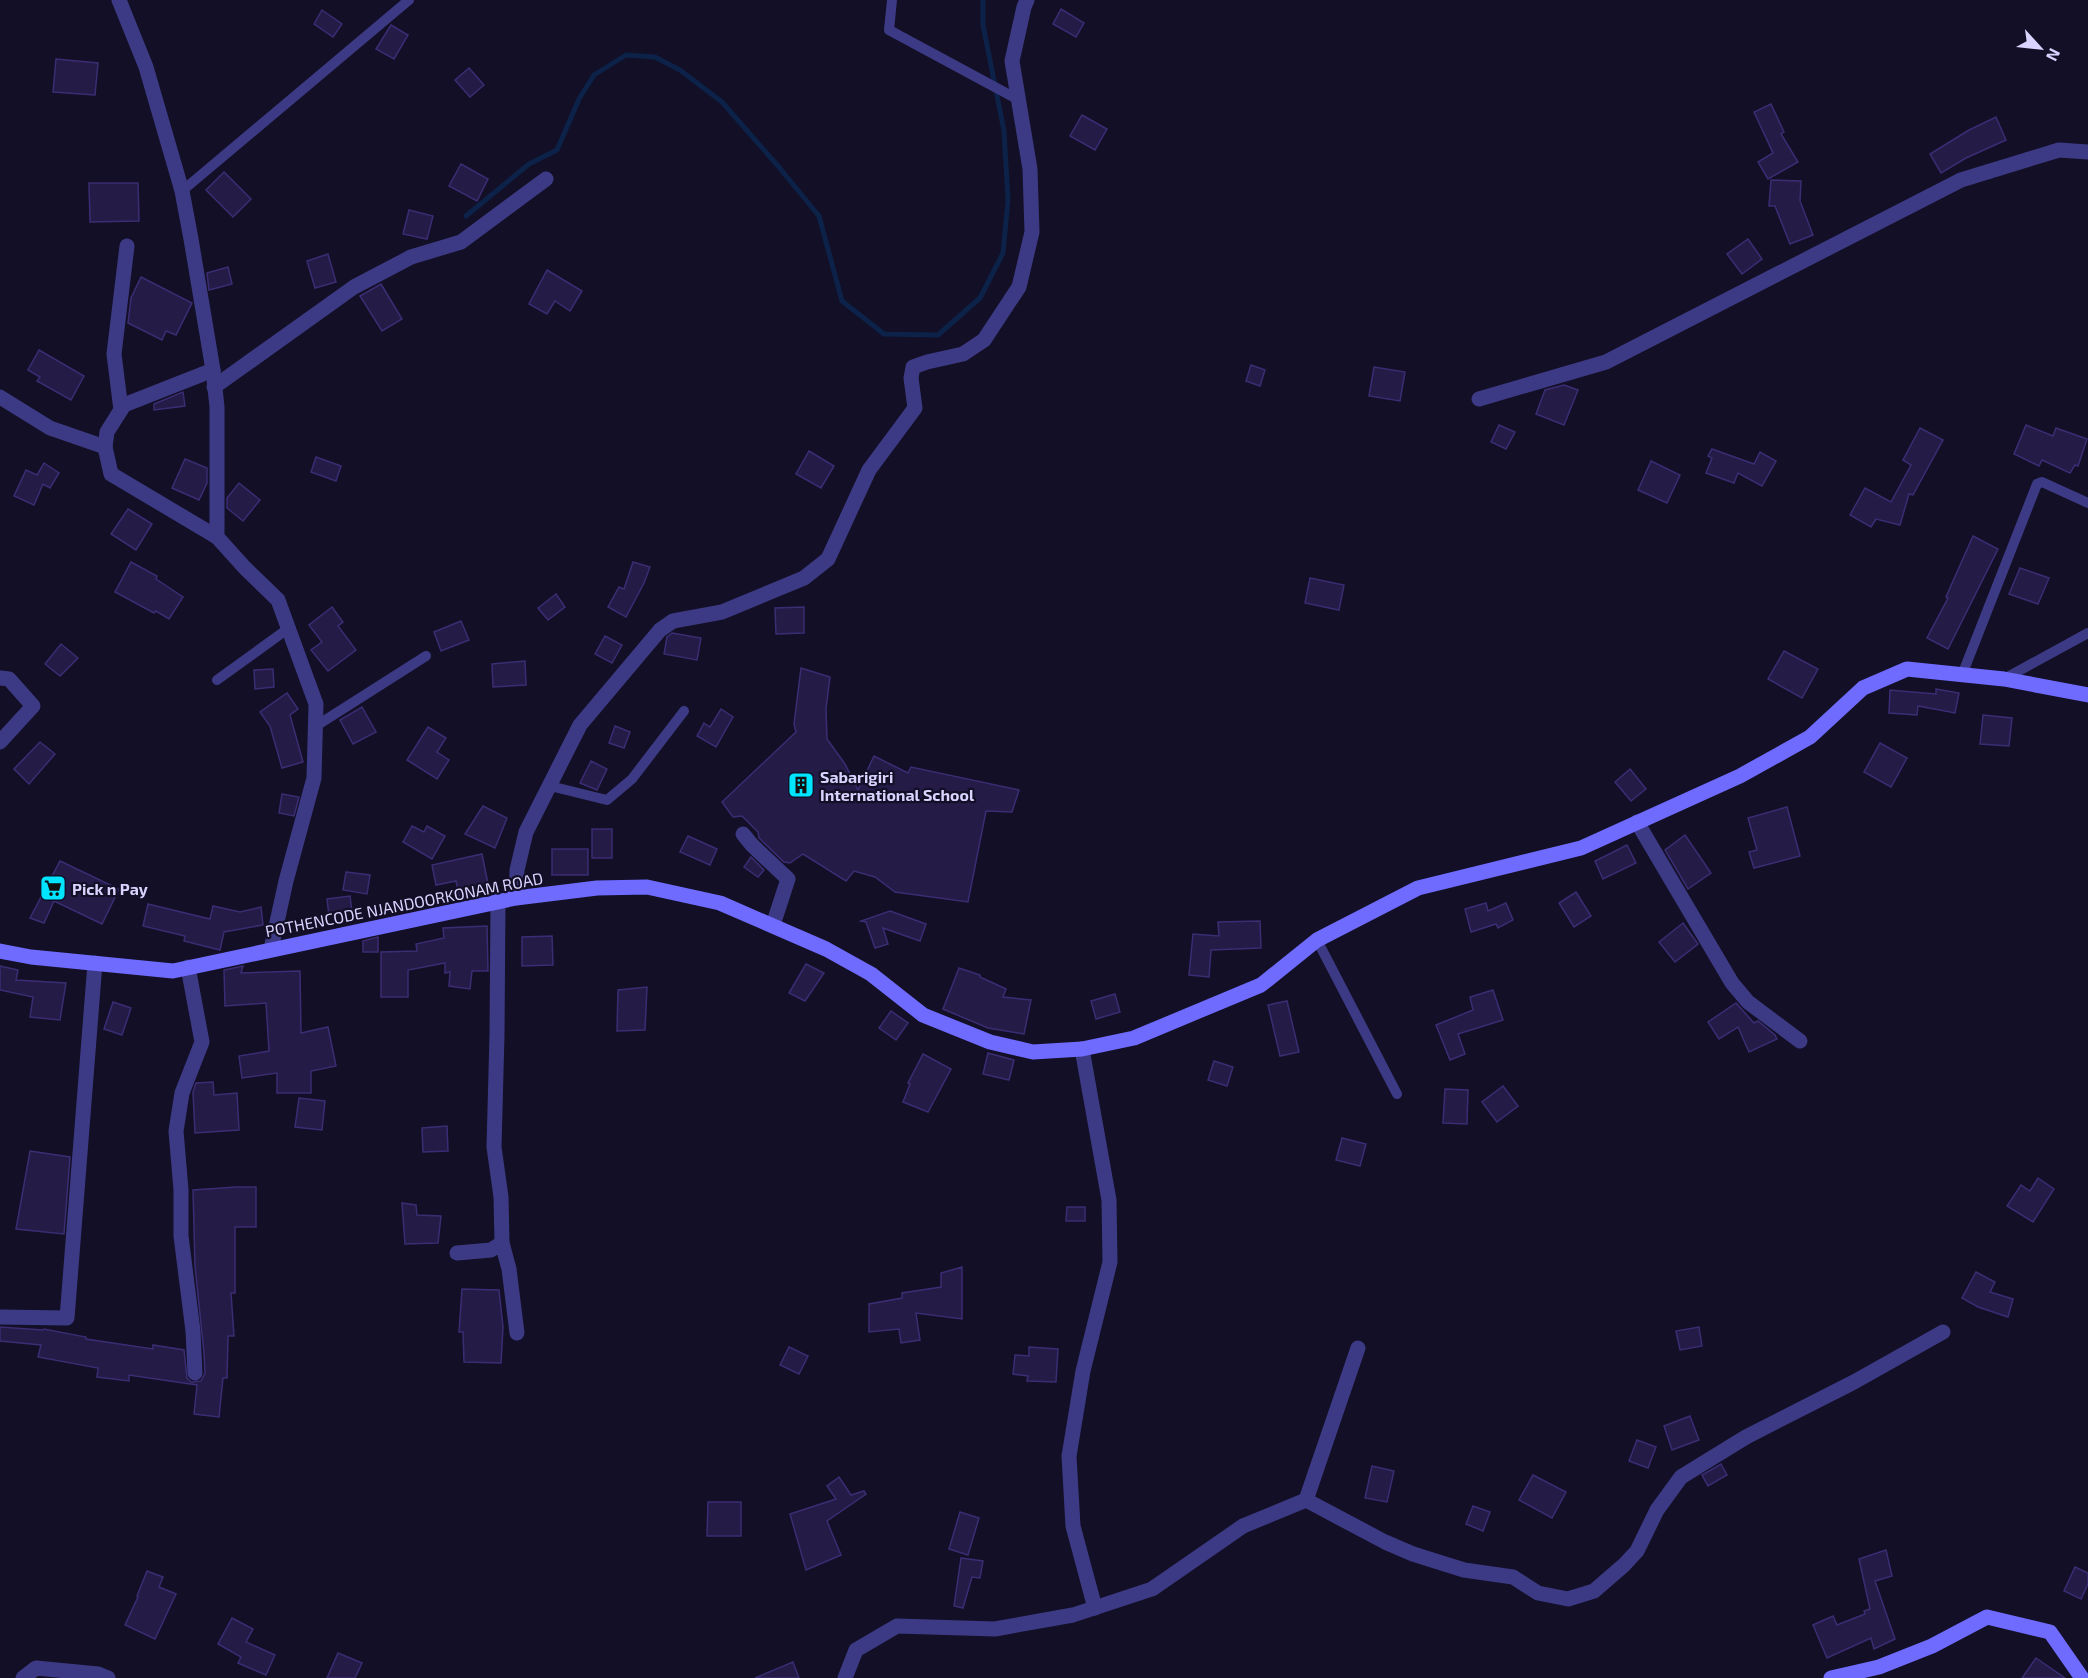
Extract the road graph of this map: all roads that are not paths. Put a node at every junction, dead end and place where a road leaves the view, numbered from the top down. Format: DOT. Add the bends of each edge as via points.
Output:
graph roads {
  1 [pos="119,0"];
  2 [pos="409,0"];
  3 [pos="892,0"];
  4 [pos="1027,0"];
  5 [pos="1019,100"];
  6 [pos="2088,152"];
  7 [pos="546,179"];
  8 [pos="182,191"];
  9 [pos="127,246"];
  10 [pos="213,370"];
  11 [pos="214,387"];
  12 [pos="0,398"];
  13 [pos="1479,399"];
  14 [pos="121,410"];
  15 [pos="105,447"];
  16 [pos="2088,502"];
  17 [pos="217,537"];
  18 [pos="289,628"];
  19 [pos="2088,633"];
  20 [pos="426,656"];
  21 [pos="1962,675"];
  22 [pos="0,678"];
  23 [pos="2004,679"];
  24 [pos="217,680"];
  25 [pos="2088,695"];
  26 [pos="684,711"];
  27 [pos="315,726"];
  28 [pos="0,742"];
  29 [pos="550,786"];
  30 [pos="1638,822"];
  31 [pos="743,834"];
  32 [pos="516,898"];
  33 [pos="498,901"];
  34 [pos="773,925"];
  35 [pos="1317,940"];
  36 [pos="271,949"];
  37 [pos="0,951"];
  38 [pos="95,963"];
  39 [pos="188,967"];
  40 [pos="1800,1041"];
  41 [pos="1082,1049"];
  42 [pos="1397,1094"];
  43 [pos="502,1243"];
  44 [pos="457,1253"];
  45 [pos="0,1317"];
  46 [pos="1943,1332"];
  47 [pos="517,1333"];
  48 [pos="1358,1348"];
  49 [pos="195,1373"];
  50 [pos="1306,1500"];
  51 [pos="1095,1608"];
  52 [pos="23,1678"];
  53 [pos="108,1678"];
  54 [pos="845,1678"];
  55 [pos="1831,1678"];
  56 [pos="2082,1678"];
  1 -- 8 [label="street" via="146,67"];
  2 -- 8 [label="lane"];
  3 -- 5 [label="lane" via="889,30"];
  4 -- 5 [label="street" via="1012,61"];
  5 -- 29 [label="street" via="1030,169 1032,232 1019,287 984,340 963,354 913,367 915,408 869,470 828,559 804,578 723,612 673,621 660,630 580,725"];
  6 -- 13 [label="street" via="2059,150 1961,180 1606,362"];
  7 -- 11 [label="street" via="461,242 411,257 354,287"];
  8 -- 10 [label="street"];
  9 -- 14 [label="street" via="114,354"];
  10 -- 11 [label="street"];
  10 -- 14 [label="street" via="124,405"];
  11 -- 17 [label="street"];
  12 -- 15 [label="street" via="50,428"];
  14 -- 15 [label="street" via="107,432"];
  15 -- 17 [label="street" via="111,474"];
  16 -- 21 [label="lane" via="2037,484"];
  17 -- 18 [label="street" via="278,600"];
  18 -- 24 [label="lane"];
  18 -- 27 [label="street" via="316,704"];
  19 -- 23 [label="lane"];
  20 -- 27 [label="lane"];
  21 -- 23 [label="main road, POTHENCODE NJANDOORKONAM ROAD"];
  21 -- 30 [label="main road, POTHENCODE NJANDOORKONAM ROAD" via="1907,669 1863,688 1810,737 1740,776"];
  22 -- 28 [label="street" via="9,679 33,706"];
  23 -- 25 [label="main road, POTHENCODE NJANDOORKONAM ROAD"];
  26 -- 29 [label="lane" via="632,779 607,800"];
  27 -- 36 [label="street" via="314,778"];
  29 -- 32 [label="street" via="526,832 517,870"];
  30 -- 35 [label="main road, POTHENCODE NJANDOORKONAM ROAD" via="1581,848 1418,888"];
  30 -- 40 [label="street" via="1732,983 1748,1002"];
  31 -- 34 [label="street" via="788,879"];
  32 -- 33 [label="main road, POTHENCODE NJANDOORKONAM ROAD"];
  32 -- 34 [label="main road, POTHENCODE NJANDOORKONAM ROAD" via="647,886 720,903"];
  33 -- 36 [label="main road, POTHENCODE NJANDOORKONAM ROAD"];
  33 -- 43 [label="street" via="494,1136"];
  34 -- 41 [label="main road, POTHENCODE NJANDOORKONAM ROAD" via="872,974 923,1015 990,1042 1033,1052"];
  35 -- 41 [label="main road, POTHENCODE NJANDOORKONAM ROAD" via="1261,985 1134,1038"];
  35 -- 42 [label="lane"];
  36 -- 39 [label="main road, POTHENCODE NJANDOORKONAM ROAD"];
  37 -- 38 [label="main road, POTHENCODE NJANDOORKONAM ROAD"];
  38 -- 39 [label="main road, POTHENCODE NJANDOORKONAM ROAD" via="173,971"];
  38 -- 45 [label="street" via="67,1318"];
  39 -- 49 [label="street" via="202,1042 182,1093 176,1131 181,1236"];
  41 -- 51 [label="street" via="1109,1200 1110,1262 1083,1371 1069,1455 1073,1526"];
  43 -- 44 [label="street" via="491,1250"];
  43 -- 47 [label="street" via="510,1269"];
  46 -- 50 [label="street" via="1746,1437 1681,1477 1657,1510 1637,1551 1594,1591 1568,1599 1538,1593 1513,1578 1464,1570 1413,1554"];
  48 -- 50 [label="street"];
  50 -- 51 [label="street" via="1243,1526 1152,1589"];
  51 -- 54 [label="street" via="995,1629 897,1626 856,1650"];
  52 -- 53 [label="street" via="36,1668"];
  55 -- 56 [label="main road" via="1879,1667 1932,1646 1987,1617 2050,1632"];
}
